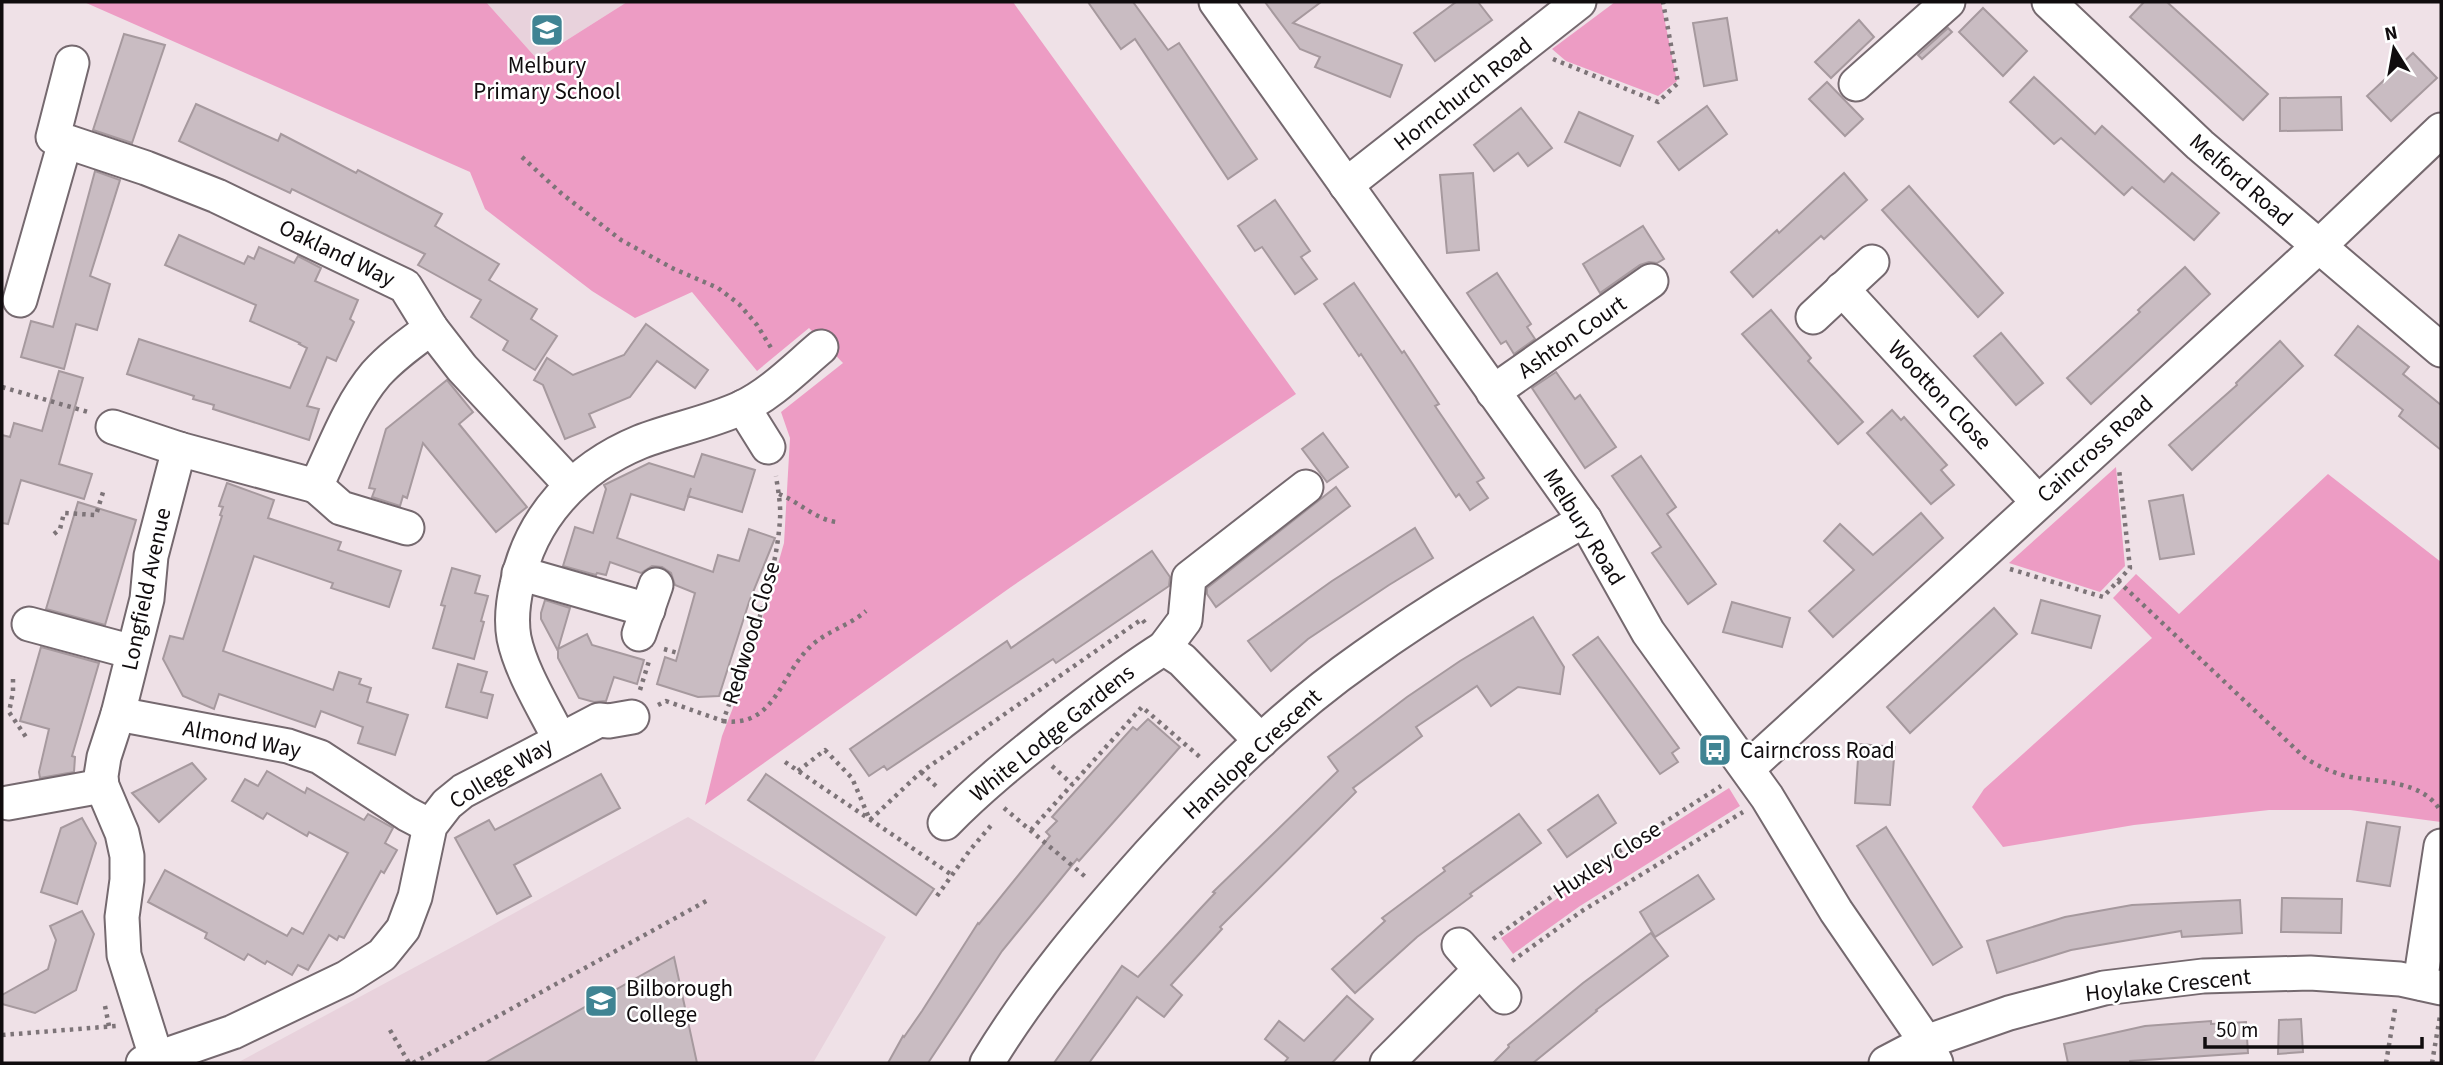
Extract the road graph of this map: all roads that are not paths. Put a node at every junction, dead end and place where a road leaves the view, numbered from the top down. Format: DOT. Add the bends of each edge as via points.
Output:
graph roads {
  1 [pos="1216,2"];
  2 [pos="1579,2"];
  3 [pos="1948,2"];
  4 [pos="2049,2"];
  5 [pos="72,63"];
  6 [pos="1856,84"];
  7 [pos="2441,130"];
  8 [pos="65,142"];
  9 [pos="1346,185"];
  10 [pos="2318,247"];
  11 [pos="1872,262"];
  12 [pos="1651,281"];
  13 [pos="1842,289"];
  14 [pos="20,300"];
  15 [pos="1813,317"];
  16 [pos="431,328"];
  17 [pos="821,347"];
  18 [pos="2441,350"];
  19 [pos="1493,392"];
  20 [pos="743,407"];
  21 [pos="113,427"];
  22 [pos="768,447"];
  23 [pos="179,449"];
  24 [pos="571,485"];
  25 [pos="316,486"];
  26 [pos="1306,487"];
  27 [pos="2038,501"];
  28 [pos="1585,520"];
  29 [pos="407,528"];
  30 [pos="519,573"];
  31 [pos="29,624"];
  32 [pos="649,627"];
  33 [pos="1164,648"];
  34 [pos="133,652"];
  35 [pos="118,714"];
  36 [pos="632,717"];
  37 [pos="560,740"];
  38 [pos="1261,741"];
  39 [pos="1748,768"];
  40 [pos="102,786"];
  41 [pos="8,803"];
  42 [pos="944,823"];
  43 [pos="430,826"];
  44 [pos="2441,846"];
  45 [pos="1481,970"];
  46 [pos="2420,984"];
  47 [pos="1931,1053"];
  48 [pos="153,1062"];
  49 [pos="987,1063"];
  50 [pos="1387,1063"];
  51 [pos="1886,1063"];
  1 -- 9 [label="street, Melbury Road"];
  2 -- 9 [label="street, Hornchurch Road"];
  3 -- 6 [label="street"];
  4 -- 10 [label="street, Melford Road"];
  5 -- 8 [label="street" via="53,137"];
  7 -- 10 [label="street, Caincross Road"];
  8 -- 14 [label="street"];
  8 -- 16 [label="street, Oakland Way" via="216,195 388,276 405,286"];
  9 -- 19 [label="street, Melbury Road"];
  10 -- 18 [label="street, Melford Road"];
  10 -- 27 [label="street, Caincross Road"];
  11 -- 13 [label="street"];
  12 -- 19 [label="street, Ashton Court"];
  13 -- 15 [label="street"];
  13 -- 27 [label="street, Wootton Close"];
  16 -- 24 [label="street, Oakland Way" via="461,368"];
  16 -- 25 [label="street" via="375,375 357,401"];
  17 -- 20 [label="street, College Way"];
  19 -- 28 [label="street, Melbury Road"];
  20 -- 22 [label="street"];
  20 -- 24 [label="street, College Way" via="638,443 605,459"];
  21 -- 23 [label="street"];
  23 -- 25 [label="street"];
  23 -- 34 [label="street, Longfield Avenue" via="151,556 147,599"];
  24 -- 30 [label="street, College Way" via="537,528"];
  25 -- 29 [label="street" via="341,508"];
  26 -- 33 [label="street, White Lodge Gardens" via="1189,578 1185,621"];
  27 -- 39 [label="street, Caincross Road"];
  28 -- 38 [label="street, Hanslope Crescent" via="1460,592 1384,643"];
  28 -- 39 [label="street, Melbury Road" via="1648,632"];
  30 -- 32 [label="street"];
  30 -- 37 [label="street, College Way" via="513,614 519,657"];
  31 -- 34 [label="street"];
  33 -- 38 [label="street" via="1182,660"];
  33 -- 42 [label="street, White Lodge Gardens" via="1130,668 980,788"];
  34 -- 35 [label="street, Longfield Avenue"];
  35 -- 40 [label="street, Longfield Avenue" via="104,757"];
  35 -- 43 [label="street, Almond Way" via="288,746 320,757"];
  36 -- 37 [label="street" via="599,720"];
  37 -- 43 [label="street, College Way" via="463,791"];
  38 -- 49 [label="street, Hanslope Crescent" via="1222,776 1063,953"];
  39 -- 47 [label="street, Melbury Road"];
  40 -- 41 [label="street"];
  40 -- 48 [label="street, Longfield Avenue" via="127,856 124,956"];
  43 -- 48 [label="street, College Way" via="415,897 403,929 382,955 346,978 233,1032"];
  44 -- 46 [label="street"];
  45 -- 50 [label="street"];
  46 -- 47 [label="street, Hoylake Crescent" via="2310,973 2203,976 2104,988 2009,1013"];
  47 -- 51 [label="street, Hoylake Crescent"];
}
